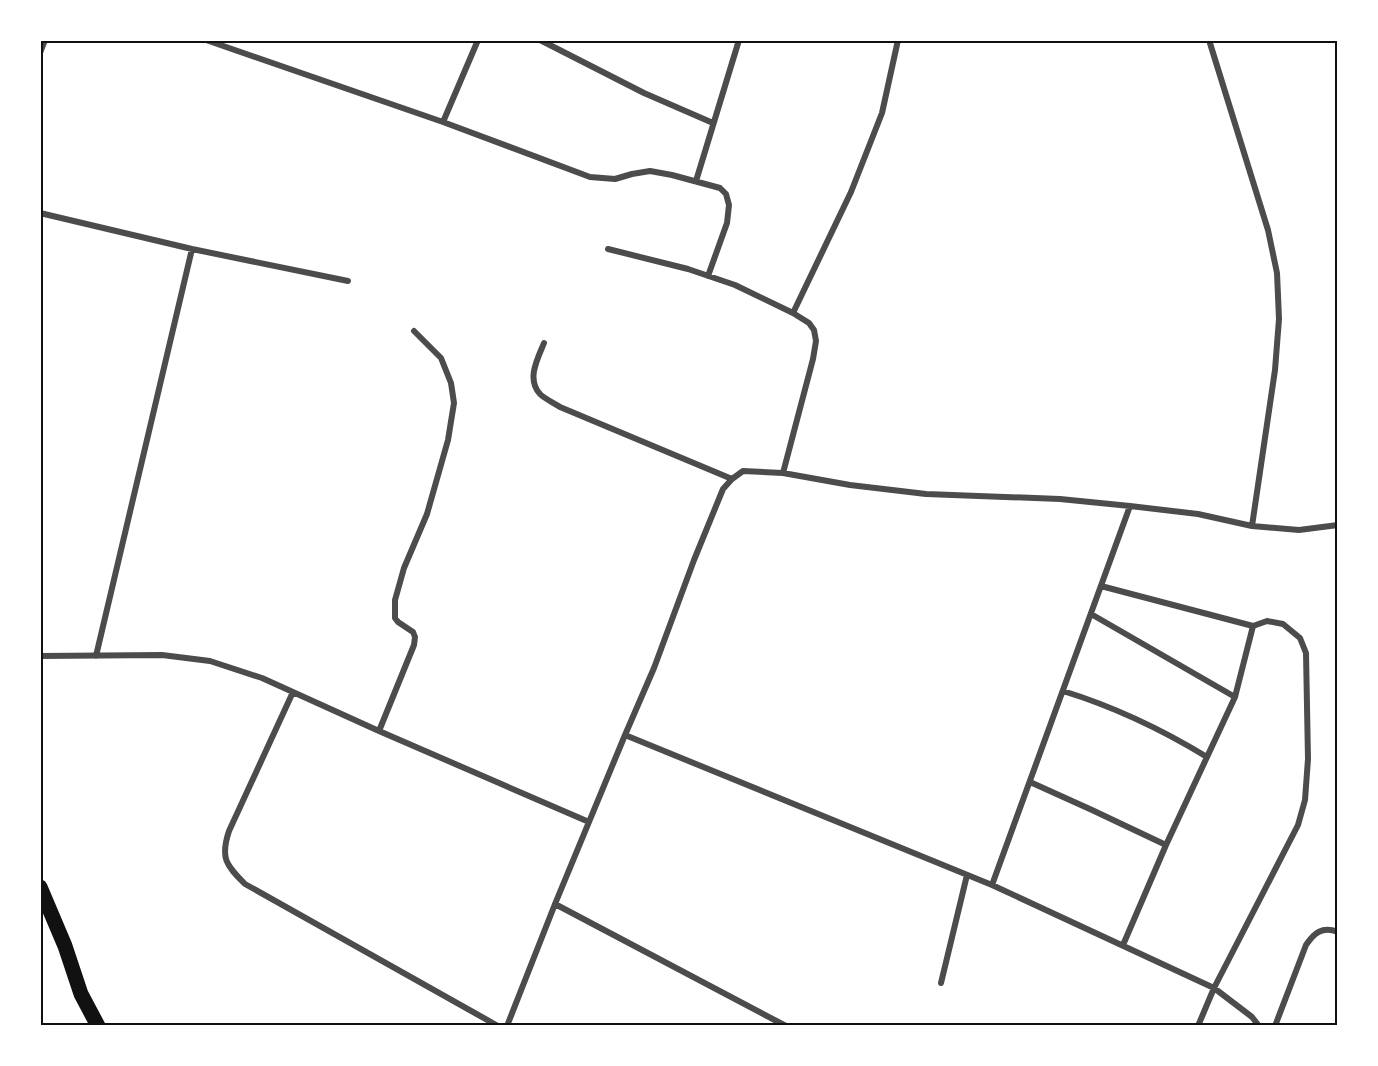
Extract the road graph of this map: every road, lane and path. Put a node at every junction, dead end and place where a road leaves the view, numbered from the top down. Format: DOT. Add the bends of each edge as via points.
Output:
graph roads {
  1 [pos="45,40"];
  2 [pos="206,40"];
  3 [pos="478,40"];
  4 [pos="540,40"];
  5 [pos="739,40"];
  6 [pos="898,40"];
  7 [pos="1209,40"];
  8 [pos="40,53"];
  9 [pos="443,122"];
  10 [pos="713,123"];
  11 [pos="696,181"];
  12 [pos="40,213"];
  13 [pos="192,249"];
  14 [pos="608,249"];
  15 [pos="708,276"];
  16 [pos="348,281"];
  17 [pos="793,313"];
  18 [pos="414,331"];
  19 [pos="544,344"];
  20 [pos="783,473"];
  21 [pos="732,478"];
  22 [pos="1130,506"];
  23 [pos="1338,525"];
  24 [pos="1252,526"];
  25 [pos="1101,586"];
  26 [pos="1091,614"];
  27 [pos="1253,626"];
  28 [pos="40,656"];
  29 [pos="96,656"];
  30 [pos="1063,691"];
  31 [pos="293,692"];
  32 [pos="1235,697"];
  33 [pos="379,731"];
  34 [pos="625,735"];
  35 [pos="1207,757"];
  36 [pos="1030,782"];
  37 [pos="589,822"];
  38 [pos="1166,845"];
  39 [pos="967,875"];
  40 [pos="992,885"];
  41 [pos="40,887"];
  42 [pos="555,904"];
  43 [pos="1338,932"];
  44 [pos="1123,945"];
  45 [pos="941,983"];
  46 [pos="1214,988"];
  47 [pos="98,1026"];
  48 [pos="498,1026"];
  49 [pos="507,1026"];
  50 [pos="786,1026"];
  51 [pos="1198,1026"];
  52 [pos="1259,1026"];
  53 [pos="1275,1026"];
  1 -- 8 [label="street"];
  2 -- 9 [label="street"];
  3 -- 9 [label="street"];
  4 -- 10 [label="street"];
  5 -- 10 [label="street"];
  6 -- 17 [label="street" via="882,113 851,192"];
  7 -- 24 [label="street" via="1268,230 1277,273 1275,370"];
  9 -- 11 [label="street" via="590,177 615,179 650,171"];
  10 -- 11 [label="street"];
  11 -- 15 [label="street" via="720,188 729,205 727,223"];
  12 -- 13 [label="street"];
  13 -- 16 [label="street"];
  13 -- 29 [label="street"];
  14 -- 15 [label="street"];
  15 -- 17 [label="street"];
  17 -- 20 [label="street" via="809,323 816,341"];
  18 -- 33 [label="street" via="441,358 454,403 427,514 395,600 395,618 412,632 414,645"];
  19 -- 21 [label="street" via="533,381 539,393 560,407"];
  20 -- 21 [label="street" via="743,471"];
  20 -- 22 [label="street" via="926,494"];
  21 -- 34 [label="street" via="723,489"];
  22 -- 24 [label="street" via="1198,514"];
  22 -- 25 [label="street"];
  23 -- 24 [label="street" via="1299,530"];
  25 -- 26 [label="street"];
  25 -- 27 [label="street"];
  26 -- 30 [label="street"];
  26 -- 32 [label="street"];
  27 -- 32 [label="street"];
  27 -- 46 [label="street" via="1267,621 1283,624 1300,638 1306,653 1305,800 1298,825"];
  28 -- 29 [label="street"];
  29 -- 31 [label="street" via="162,655 210,662"];
  30 -- 35 [label="street" via="1130,716"];
  30 -- 36 [label="street"];
  31 -- 33 [label="street"];
  31 -- 48 [label="street" via="224,845 232,872 245,884"];
  32 -- 35 [label="street"];
  33 -- 37 [label="street"];
  34 -- 37 [label="street"];
  34 -- 39 [label="street"];
  35 -- 38 [label="street"];
  36 -- 38 [label="street"];
  36 -- 40 [label="street"];
  37 -- 42 [label="street"];
  38 -- 44 [label="street"];
  39 -- 40 [label="street"];
  39 -- 45 [label="street"];
  40 -- 44 [label="street"];
  41 -- 47 [label="main road" via="81,994"];
  42 -- 49 [label="street"];
  42 -- 50 [label="street"];
  43 -- 53 [label="street" via="1323,930 1313,934"];
  44 -- 46 [label="street"];
  46 -- 51 [label="street"];
  46 -- 52 [label="street"];
}
